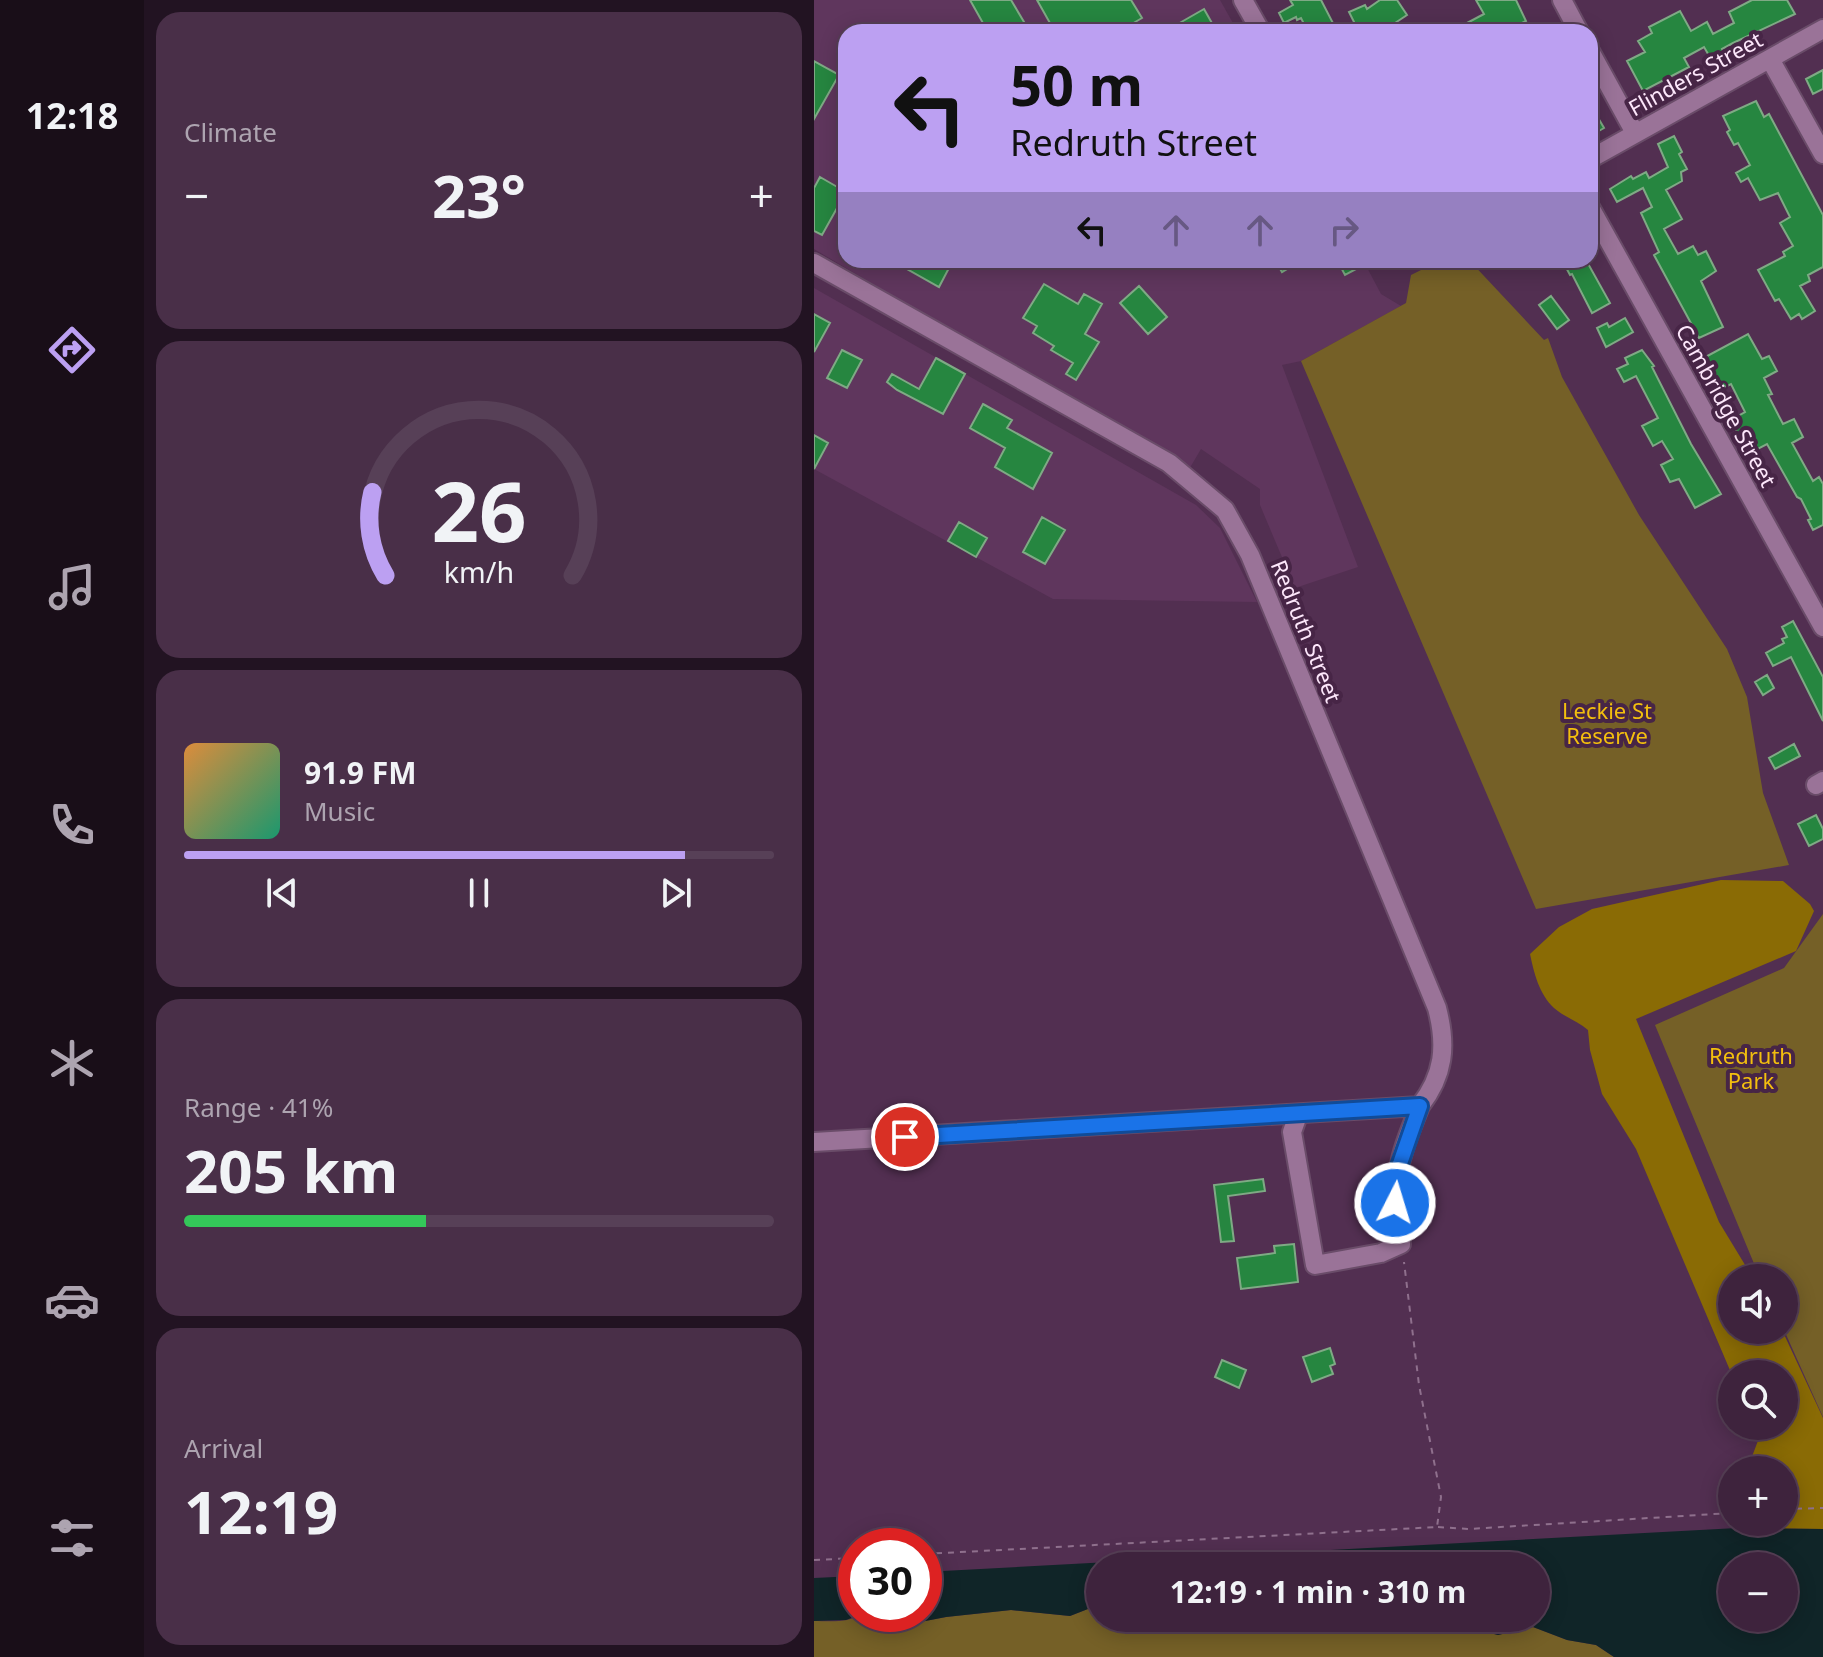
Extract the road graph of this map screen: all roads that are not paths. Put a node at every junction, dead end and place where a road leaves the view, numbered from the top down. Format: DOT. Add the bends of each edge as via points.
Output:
graph roads {
  1 [pos="1243,0"];
  2 [pos="1562,0"];
  3 [pos="1256,24"];
  4 [pos="1575,24"];
  5 [pos="1823,29"];
  6 [pos="1770,59"];
  7 [pos="1598,66"];
  8 [pos="1635,133"];
  9 [pos="1598,154"];
  10 [pos="1823,154"];
  11 [pos="1598,221"];
  12 [pos="814,263"];
  13 [pos="1823,627"];
  14 [pos="1420,1106"];
  15 [pos="1298,1115"];
  16 [pos="814,1142"];
  1 -- 3 [label="street"];
  2 -- 4 [label="street"];
  5 -- 6 [label="street, Flinders Street"];
  6 -- 8 [label="street, Flinders Street"];
  6 -- 10 [label="street"];
  7 -- 8 [label="street"];
  8 -- 9 [label="street, Flinders Street"];
  11 -- 13 [label="street, Cambridge Street"];
  12 -- 14 [label="street, Redruth Street" via="1169,463 1225,510 1250,555 1437,1008 1443,1059 1432,1091"];
  14 -- 15 [label="street"];
  14 -- 15 [label="street, Redruth Street" via="1396,1175 1401,1244 1315,1265 1292,1132"];
  15 -- 16 [label="street"];
}
